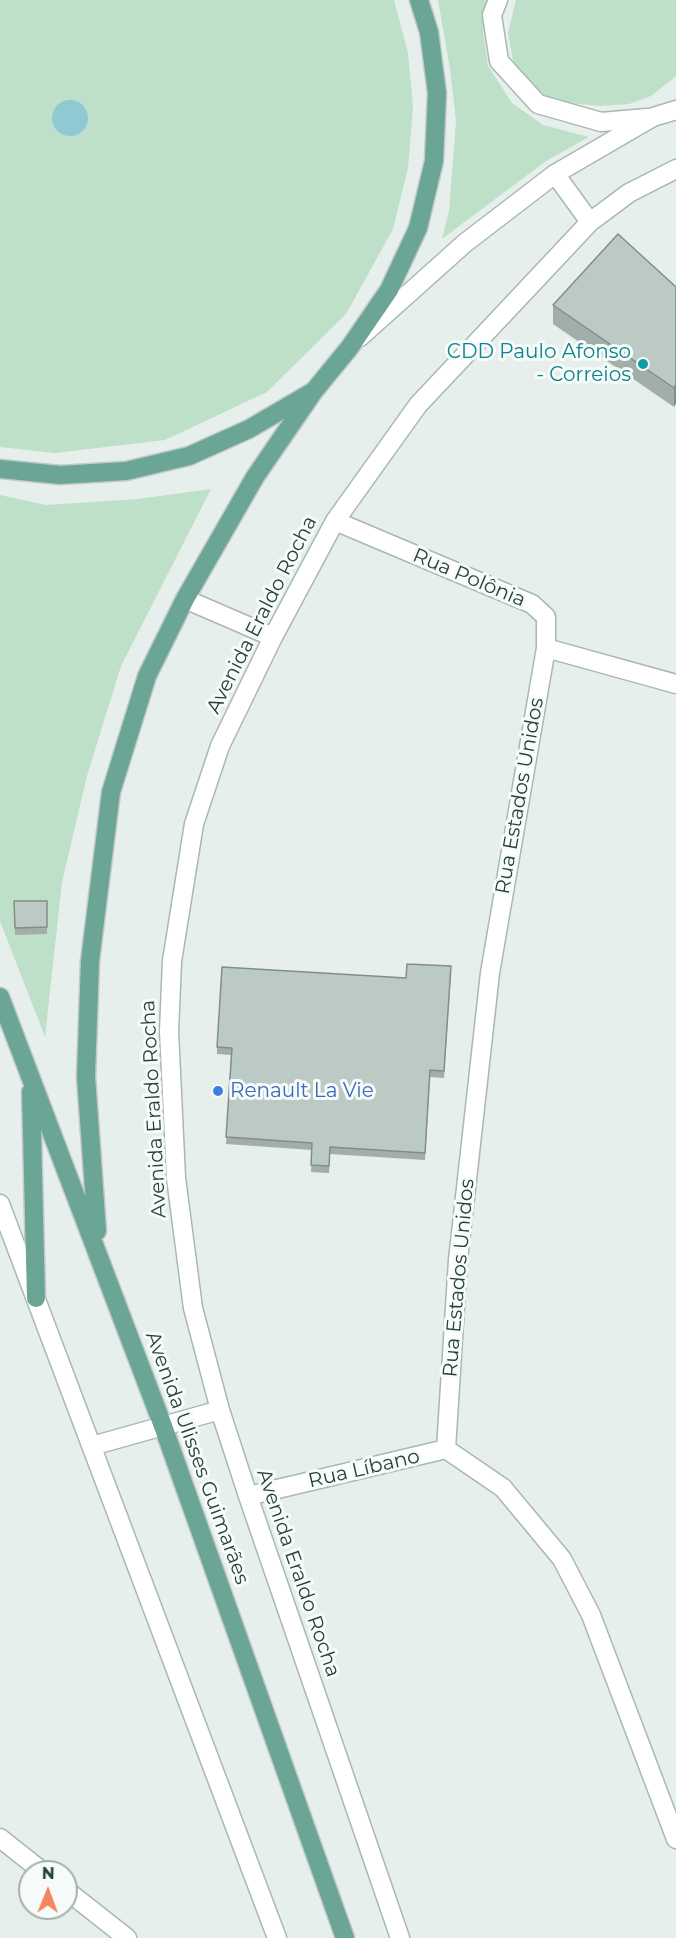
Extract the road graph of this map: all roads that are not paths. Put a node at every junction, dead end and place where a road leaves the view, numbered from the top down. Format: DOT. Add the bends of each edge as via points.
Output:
graph roads {
  1 [pos="419,0"];
  2 [pos="498,0"];
  3 [pos="676,110"];
  4 [pos="653,117"];
  5 [pos="676,168"];
  6 [pos="555,174"];
  7 [pos="590,222"];
  8 [pos="350,347"];
  9 [pos="314,391"];
  10 [pos="0,469"];
  11 [pos="335,521"];
  12 [pos="185,599"];
  13 [pos="273,637"];
  14 [pos="546,648"];
  15 [pos="676,684"];
  16 [pos="0,997"];
  17 [pos="30,1078"];
  18 [pos="0,1204"];
  19 [pos="98,1251"];
  20 [pos="36,1298"];
  21 [pos="220,1410"];
  22 [pos="163,1426"];
  23 [pos="92,1446"];
  24 [pos="446,1449"];
  25 [pos="248,1496"];
  26 [pos="0,1838"];
  27 [pos="676,1839"];
  28 [pos="28,1860"];
  29 [pos="78,1899"];
  30 [pos="127,1938"];
  31 [pos="277,1938"];
  32 [pos="345,1938"];
  33 [pos="400,1938"];
  1 -- 8 [label="main road" via="429,32 437,93 434,161 418,228 389,290"];
  2 -- 4 [label="street" via="492,15 499,61 538,104 601,122"];
  3 -- 4 [label="street"];
  4 -- 6 [label="street"];
  5 -- 7 [label="street, Avenida Eraldo Rocha" via="629,193"];
  6 -- 7 [label="street"];
  6 -- 8 [label="street" via="465,243"];
  7 -- 11 [label="street, Avenida Eraldo Rocha" via="418,405"];
  8 -- 9 [label="main road"];
  9 -- 10 [label="main road" via="249,429 189,456 126,471 60,475"];
  9 -- 12 [label="main road" via="255,477"];
  11 -- 13 [label="street, Avenida Eraldo Rocha"];
  11 -- 14 [label="street, Rua Polônia" via="532,604 546,616"];
  12 -- 13 [label="street"];
  12 -- 19 [label="main road" via="147,676 111,792 90,961 86,1077"];
  13 -- 21 [label="street, Avenida Eraldo Rocha" via="220,746 194,824 172,961 169,1031 176,1178 193,1308"];
  14 -- 15 [label="street"];
  14 -- 24 [label="street, Rua Estados Unidos" via="490,973 458,1260"];
  16 -- 17 [label="main road, Avenida Ulisses Guimarães"];
  17 -- 19 [label="main road, Avenida Ulisses Guimarães"];
  17 -- 20 [label="main road"];
  18 -- 20 [label="street"];
  19 -- 22 [label="main road, Avenida Ulisses Guimarães"];
  20 -- 23 [label="street"];
  21 -- 22 [label="street"];
  21 -- 25 [label="street, Avenida Eraldo Rocha"];
  22 -- 23 [label="street"];
  22 -- 32 [label="main road, Avenida Ulisses Guimarães"];
  23 -- 31 [label="street"];
  24 -- 25 [label="street, Rua Líbano"];
  24 -- 27 [label="street" via="503,1488 562,1560 591,1614"];
  25 -- 33 [label="street, Avenida Eraldo Rocha"];
  26 -- 28 [label="street"];
  29 -- 30 [label="street"];
}
